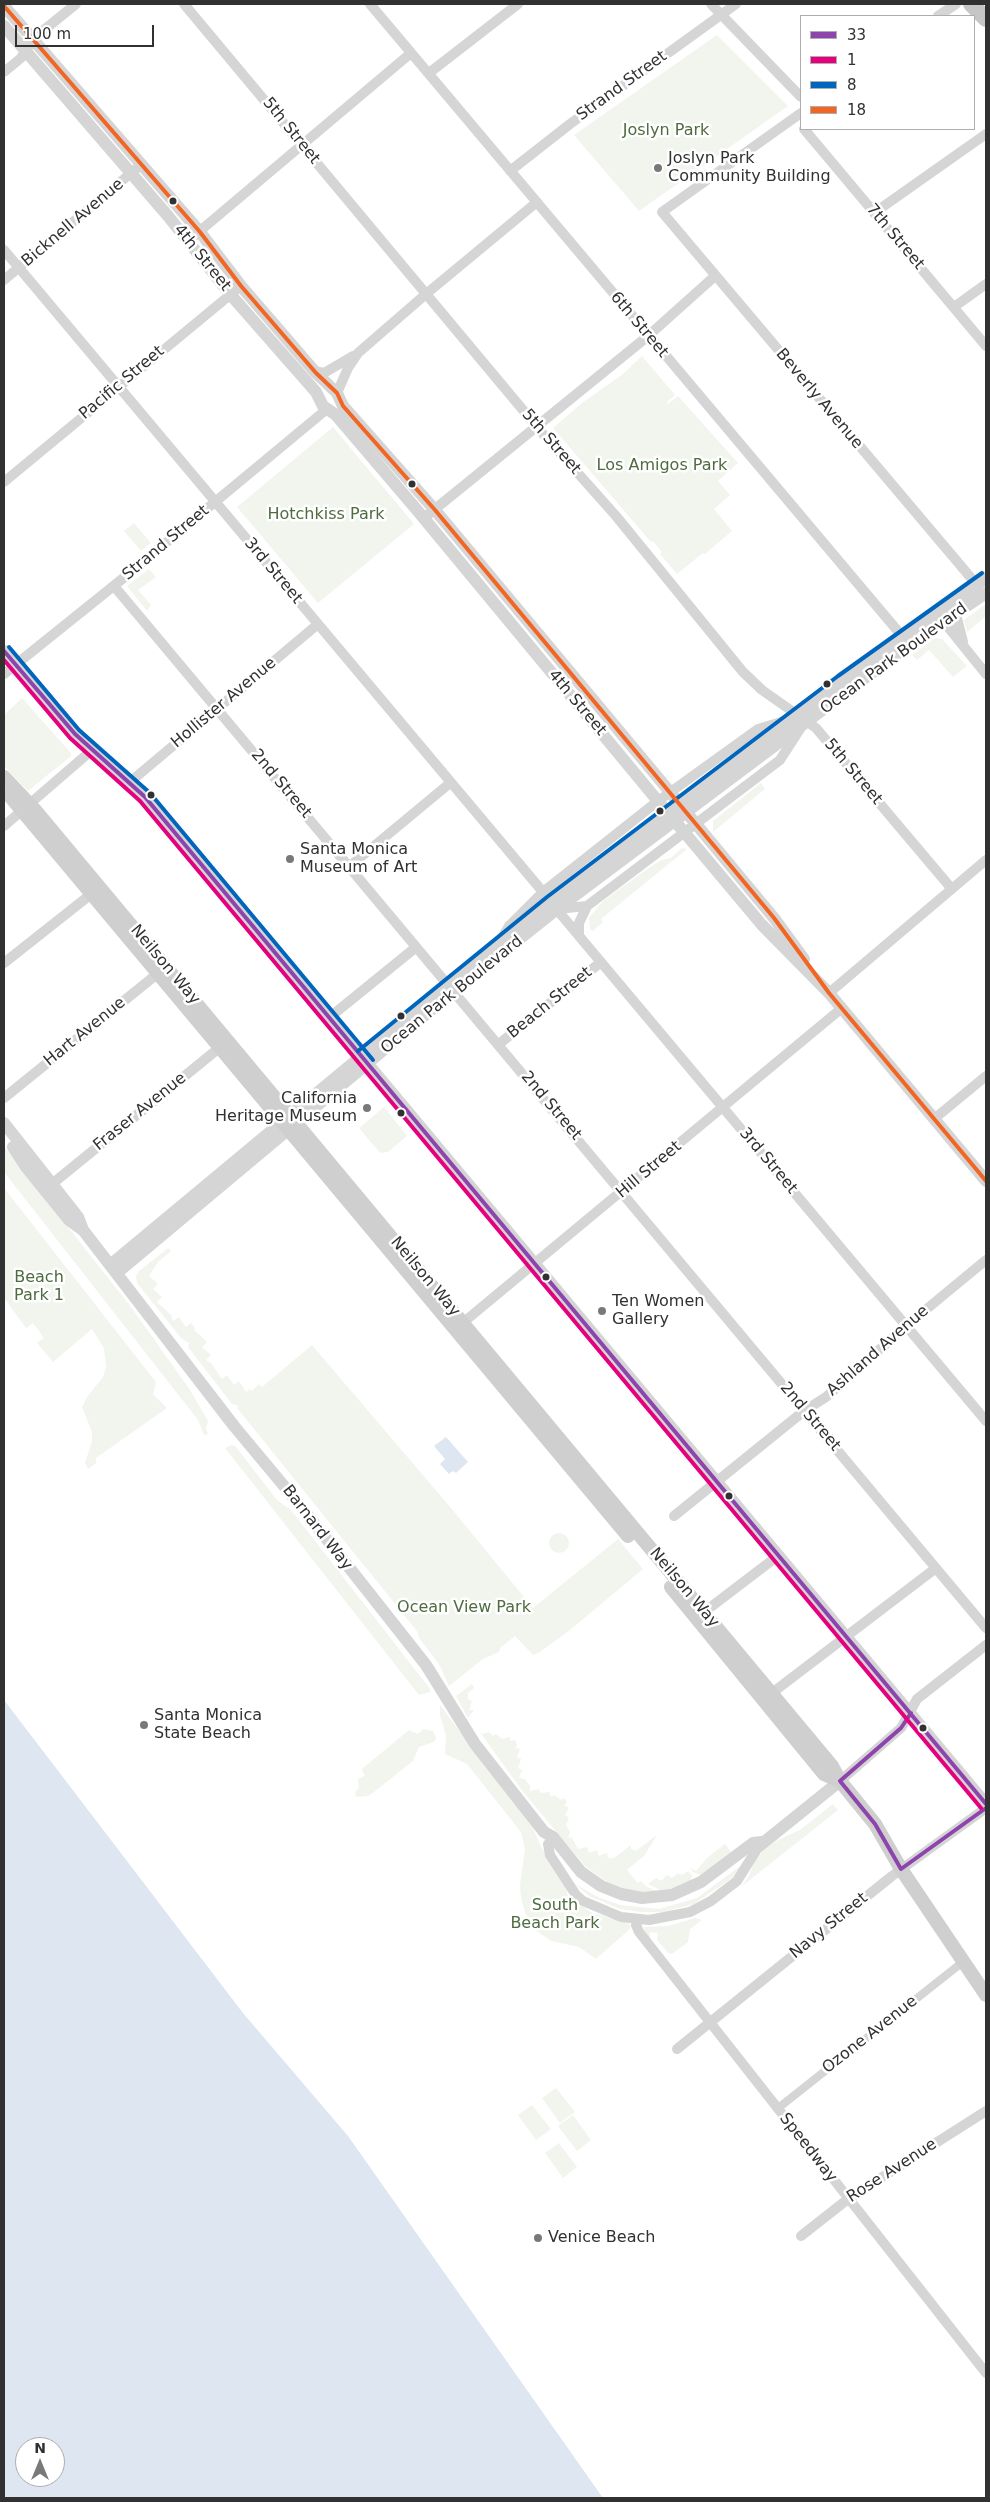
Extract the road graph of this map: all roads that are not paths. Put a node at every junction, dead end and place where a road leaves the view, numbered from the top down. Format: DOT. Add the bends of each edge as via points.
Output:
graph roads {
  1 [pos="76,4"];
  2 [pos="184,4"];
  3 [pos="370,4"];
  4 [pos="518,4"];
  5 [pos="711,4"];
  6 [pos="736,4"];
  7 [pos="956,4"];
  8 [pos="970,4"];
  9 [pos="4,6"];
  10 [pos="721,14"];
  11 [pos="940,15"];
  12 [pos="986,19"];
  13 [pos="4,26"];
  14 [pos="34,38"];
  15 [pos="25,51"];
  16 [pos="411,53"];
  17 [pos="4,72"];
  18 [pos="429,73"];
  19 [pos="800,96"];
  20 [pos="799,119"];
  21 [pos="805,130"];
  22 [pos="986,134"];
  23 [pos="302,145"];
  24 [pos="141,165"];
  25 [pos="510,171"];
  26 [pos="131,173"];
  27 [pos="537,202"];
  28 [pos="874,213"];
  29 [pos="200,232"];
  30 [pos="188,242"];
  31 [pos="4,250"];
  32 [pos="19,268"];
  33 [pos="715,276"];
  34 [pos="4,280"];
  35 [pos="986,284"];
  36 [pos="241,286"];
  37 [pos="230,294"];
  38 [pos="426,294"];
  39 [pos="954,307"];
  40 [pos="648,336"];
  41 [pos="986,346"];
  42 [pos="358,353"];
  43 [pos="314,370"];
  44 [pos="118,385"];
  45 [pos="337,395"];
  46 [pos="326,406"];
  47 [pos="537,426"];
  48 [pos="4,482"];
  49 [pos="215,502"];
  50 [pos="435,510"];
  51 [pos="424,518"];
  52 [pos="983,585"];
  53 [pos="114,586"];
  54 [pos="958,599"];
  55 [pos="956,614"];
  56 [pos="944,622"];
  57 [pos="318,624"];
  58 [pos="906,642"];
  59 [pos="964,648"];
  60 [pos="4,650"];
  61 [pos="15,664"];
  62 [pos="4,674"];
  63 [pos="986,674"];
  64 [pos="218,709"];
  65 [pos="800,720"];
  66 [pos="92,750"];
  67 [pos="4,777"];
  68 [pos="130,782"];
  69 [pos="450,783"];
  70 [pos="4,790"];
  71 [pos="673,795"];
  72 [pos="660,804"];
  73 [pos="27,808"];
  74 [pos="693,820"];
  75 [pos="4,826"];
  76 [pos="682,829"];
  77 [pos="986,860"];
  78 [pos="350,866"];
  79 [pos="951,888"];
  80 [pos="95,891"];
  81 [pos="550,901"];
  82 [pos="588,906"];
  83 [pos="579,934"];
  84 [pos="416,948"];
  85 [pos="601,962"];
  86 [pos="4,963"];
  87 [pos="162,970"];
  88 [pos="451,987"];
  89 [pos="829,993"];
  90 [pos="842,1008"];
  91 [pos="330,1016"];
  92 [pos="224,1044"];
  93 [pos="499,1044"];
  94 [pos="365,1060"];
  95 [pos="986,1076"];
  96 [pos="4,1098"];
  97 [pos="723,1108"];
  98 [pos="934,1119"];
  99 [pos="4,1122"];
  100 [pos="289,1122"];
  101 [pos="4,1135"];
  102 [pos="986,1181"];
  103 [pos="52,1184"];
  104 [pos="622,1192"];
  105 [pos="82,1230"];
  106 [pos="986,1260"];
  107 [pos="536,1263"];
  108 [pos="113,1269"];
  109 [pos="458,1326"];
  110 [pos="906,1326"];
  111 [pos="804,1411"];
  112 [pos="986,1421"];
  113 [pos="718,1481"];
  114 [pos="674,1516"];
  115 [pos="779,1555"];
  116 [pos="936,1568"];
  117 [pos="700,1616"];
  118 [pos="986,1628"];
  119 [pos="846,1638"];
  120 [pos="986,1645"];
  121 [pos="768,1696"];
  122 [pos="911,1713"];
  123 [pos="840,1781"];
  124 [pos="986,1806"];
  125 [pos="544,1832"];
  126 [pos="548,1844"];
  127 [pos="759,1845"];
  128 [pos="901,1869"];
  129 [pos="638,1919"];
  130 [pos="964,1962"];
  131 [pos="986,1995"];
  132 [pos="709,2022"];
  133 [pos="677,2049"];
  134 [pos="777,2109"];
  135 [pos="986,2111"];
  136 [pos="848,2199"];
  137 [pos="801,2236"];
  138 [pos="986,2373"];
  1 -- 14 [label="street"];
  2 -- 23 [label="street, 5th Street"];
  3 -- 16 [label="street, 6th Street"];
  4 -- 18 [label="street"];
  5 -- 10 [label="street"];
  6 -- 10 [label="street, Strand Street"];
  7 -- 11 [label="street"];
  8 -- 12 [label="highway"];
  9 -- 14 [label="street, 4th Street"];
  10 -- 19 [label="street"];
  10 -- 25 [label="street, Strand Street"];
  13 -- 15 [label="street, 4th Street"];
  14 -- 15 [label="street"];
  14 -- 24 [label="street, 4th Street"];
  15 -- 17 [label="street"];
  15 -- 26 [label="street, 4th Street"];
  16 -- 18 [label="street, 6th Street"];
  16 -- 23 [label="street"];
  18 -- 25 [label="street, 6th Street"];
  20 -- 33 [label="street, Beverly Avenue" via="662,212"];
  21 -- 28 [label="street, 7th Street"];
  22 -- 28 [label="street"];
  23 -- 29 [label="street"];
  23 -- 38 [label="street, 5th Street"];
  24 -- 26 [label="street, Bicknell Avenue"];
  24 -- 29 [label="street, 4th Street"];
  25 -- 27 [label="street, 6th Street"];
  26 -- 30 [label="street, 4th Street"];
  26 -- 32 [label="street, Bicknell Avenue"];
  27 -- 38 [label="street"];
  27 -- 40 [label="street, 6th Street"];
  28 -- 39 [label="street, 7th Street"];
  29 -- 30 [label="street"];
  29 -- 36 [label="street, 4th Street"];
  30 -- 37 [label="street, 4th Street"];
  31 -- 32 [label="street, 3rd Street"];
  32 -- 34 [label="street, Bicknell Avenue"];
  32 -- 44 [label="street, 3rd Street"];
  33 -- 40 [label="street"];
  33 -- 52 [label="street, Beverly Avenue"];
  35 -- 39 [label="street"];
  36 -- 37 [label="street, Pacific Street"];
  36 -- 43 [label="street, 4th Street"];
  37 -- 44 [label="street, Pacific Street"];
  37 -- 46 [label="street, 4th Street"];
  38 -- 42 [label="street"];
  38 -- 47 [label="street, 5th Street"];
  39 -- 41 [label="street, 7th Street"];
  40 -- 47 [label="street"];
  40 -- 58 [label="street, 6th Street"];
  42 -- 43 [label="street" via="324,373"];
  42 -- 45 [label="street"];
  43 -- 45 [label="street, 4th Street"];
  44 -- 48 [label="street, Pacific Street"];
  44 -- 49 [label="street, 3rd Street"];
  45 -- 46 [label="street" via="336,407"];
  45 -- 46 [label="street" via="325,392"];
  45 -- 50 [label="street, 4th Street"];
  46 -- 49 [label="street, Strand Street"];
  46 -- 51 [label="street, 4th Street"];
  47 -- 50 [label="street"];
  47 -- 65 [label="street, 5th Street" via="616,516 743,672"];
  49 -- 53 [label="street, Strand Street"];
  49 -- 57 [label="street, 3rd Street"];
  50 -- 51 [label="street"];
  50 -- 71 [label="street, 4th Street"];
  51 -- 72 [label="street, 4th Street"];
  52 -- 54 [label="street, Ocean Park Boulevard"];
  52 -- 55 [label="street, Ocean Park Boulevard"];
  53 -- 61 [label="street, Strand Street"];
  53 -- 64 [label="street, 2nd Street"];
  54 -- 56 [label="street" via="940,617"];
  54 -- 58 [label="street, Ocean Park Boulevard"];
  55 -- 56 [label="street, Ocean Park Boulevard"];
  55 -- 59 [label="street"];
  56 -- 58 [label="street, Ocean Park Boulevard"];
  56 -- 59 [label="street"];
  57 -- 64 [label="street, Hollister Avenue"];
  57 -- 69 [label="street, 3rd Street"];
  58 -- 65 [label="street, Ocean Park Boulevard"];
  59 -- 63 [label="street"];
  60 -- 61 [label="street"];
  61 -- 62 [label="street, Strand Street"];
  61 -- 66 [label="street"];
  64 -- 68 [label="street, Hollister Avenue"];
  64 -- 78 [label="street, 2nd Street"];
  65 -- 71 [label="street, Ocean Park Boulevard" via="758,729"];
  65 -- 74 [label="street, Ocean Park Boulevard" via="780,760"];
  65 -- 79 [label="street, 5th Street"];
  65 -- 81 [label="street, Ocean Park Boulevard"];
  66 -- 68 [label="street"];
  66 -- 73 [label="street"];
  67 -- 73 [label="main road, Neilson Way"];
  68 -- 91 [label="street"];
  69 -- 78 [label="street"];
  69 -- 81 [label="street, 3rd Street"];
  70 -- 73 [label="main road, Neilson Way"];
  71 -- 72 [label="street, Ocean Park Boulevard"];
  71 -- 74 [label="street, 4th Street, bridge"];
  72 -- 76 [label="street, 4th Street, bridge"];
  72 -- 81 [label="street, Ocean Park Boulevard"];
  73 -- 75 [label="street"];
  73 -- 80 [label="main road, Neilson Way"];
  74 -- 76 [label="street, Ocean Park Boulevard"];
  74 -- 89 [label="street, 4th Street" via="774,918"];
  76 -- 82 [label="street, Ocean Park Boulevard"];
  76 -- 89 [label="street, 4th Street" via="762,925"];
  77 -- 79 [label="street"];
  78 -- 84 [label="street, 2nd Street"];
  79 -- 89 [label="street"];
  80 -- 86 [label="street"];
  80 -- 87 [label="main road, Neilson Way"];
  81 -- 82 [label="street"];
  81 -- 83 [label="street, 3rd Street"];
  81 -- 88 [label="street, Ocean Park Boulevard"];
  81 -- 88 [label="street, Ocean Park Boulevard"];
  82 -- 83 [label="street" via="579,923"];
  83 -- 85 [label="street, 3rd Street"];
  84 -- 88 [label="street, 2nd Street"];
  84 -- 91 [label="street"];
  85 -- 93 [label="street, Beach Street"];
  85 -- 97 [label="street, 3rd Street"];
  87 -- 92 [label="main road, Neilson Way"];
  87 -- 96 [label="street, Hart Avenue"];
  88 -- 93 [label="street, 2nd Street"];
  88 -- 94 [label="street, Ocean Park Boulevard"];
  89 -- 90 [label="street, 4th Street"];
  90 -- 97 [label="street, Hill Street"];
  90 -- 98 [label="street, 4th Street"];
  91 -- 94 [label="street"];
  92 -- 100 [label="main road, Neilson Way"];
  92 -- 103 [label="street, Fraser Avenue"];
  93 -- 104 [label="street, 2nd Street"];
  94 -- 100 [label="street, Ocean Park Boulevard"];
  94 -- 107 [label="street"];
  95 -- 98 [label="street"];
  97 -- 104 [label="street, Hill Street"];
  97 -- 110 [label="street, 3rd Street"];
  98 -- 102 [label="street, 4th Street"];
  99 -- 103 [label="street, Barnard Way"];
  100 -- 108 [label="street, Ocean Park Boulevard"];
  100 -- 109 [label="main road, Neilson Way"];
  101 -- 105 [label="street, Barnard Way" via="69,1220"];
  103 -- 105 [label="street, Barnard Way" via="78,1217"];
  104 -- 107 [label="street, Hill Street"];
  104 -- 111 [label="street, 2nd Street"];
  105 -- 108 [label="street, Barnard Way"];
  106 -- 110 [label="street, Ashland Avenue"];
  107 -- 109 [label="street, Hill Street"];
  107 -- 113 [label="street"];
  108 -- 125 [label="street, Barnard Way" via="426,1666 475,1744"];
  109 -- 117 [label="main road, Neilson Way"];
  110 -- 111 [label="street, Ashland Avenue" via="826,1397"];
  110 -- 112 [label="street, 3rd Street"];
  111 -- 113 [label="street, Ashland Avenue"];
  111 -- 116 [label="street, 2nd Street"];
  113 -- 114 [label="street, Ashland Avenue"];
  113 -- 115 [label="street"];
  115 -- 117 [label="street"];
  115 -- 119 [label="street"];
  116 -- 118 [label="street, 2nd Street"];
  116 -- 119 [label="street"];
  117 -- 121 [label="main road, Neilson Way"];
  119 -- 121 [label="street"];
  119 -- 122 [label="street"];
  120 -- 122 [label="street" via="917,1699"];
  121 -- 123 [label="main road, Neilson Way" via="824,1774"];
  122 -- 123 [label="street" via="901,1728"];
  122 -- 124 [label="street"];
  123 -- 127 [label="street, Barnard Way"];
  123 -- 128 [label="main road, Neilson Way" via="874,1824"];
  124 -- 128 [label="street, Navy Street"];
  125 -- 126 [label="street, Barnard Way"];
  125 -- 127 [label="street, Barnard Way" via="553,1837 592,1880 612,1891 642,1898 672,1895 694,1886 753,1843"];
  126 -- 127 [label="street, Barnard Way" via="571,1873 590,1889 621,1902 650,1906 681,1901 701,1892"];
  126 -- 129 [label="street, Barnard Way" via="550,1855 583,1901 607,1912"];
  127 -- 129 [label="street, Barnard Way" via="737,1881 712,1901 678,1916"];
  128 -- 130 [label="main road, Neilson Way"];
  128 -- 132 [label="street, Navy Street"];
  129 -- 132 [label="street, Speedway" via="639,1932"];
  130 -- 131 [label="main road, Neilson Way"];
  130 -- 134 [label="street, Ozone Avenue"];
  132 -- 133 [label="street, Navy Street"];
  132 -- 134 [label="street, Speedway"];
  134 -- 136 [label="street, Speedway"];
  135 -- 136 [label="street, Rose Avenue"];
  136 -- 137 [label="street, Rose Avenue"];
  136 -- 138 [label="street, Speedway"];
}
